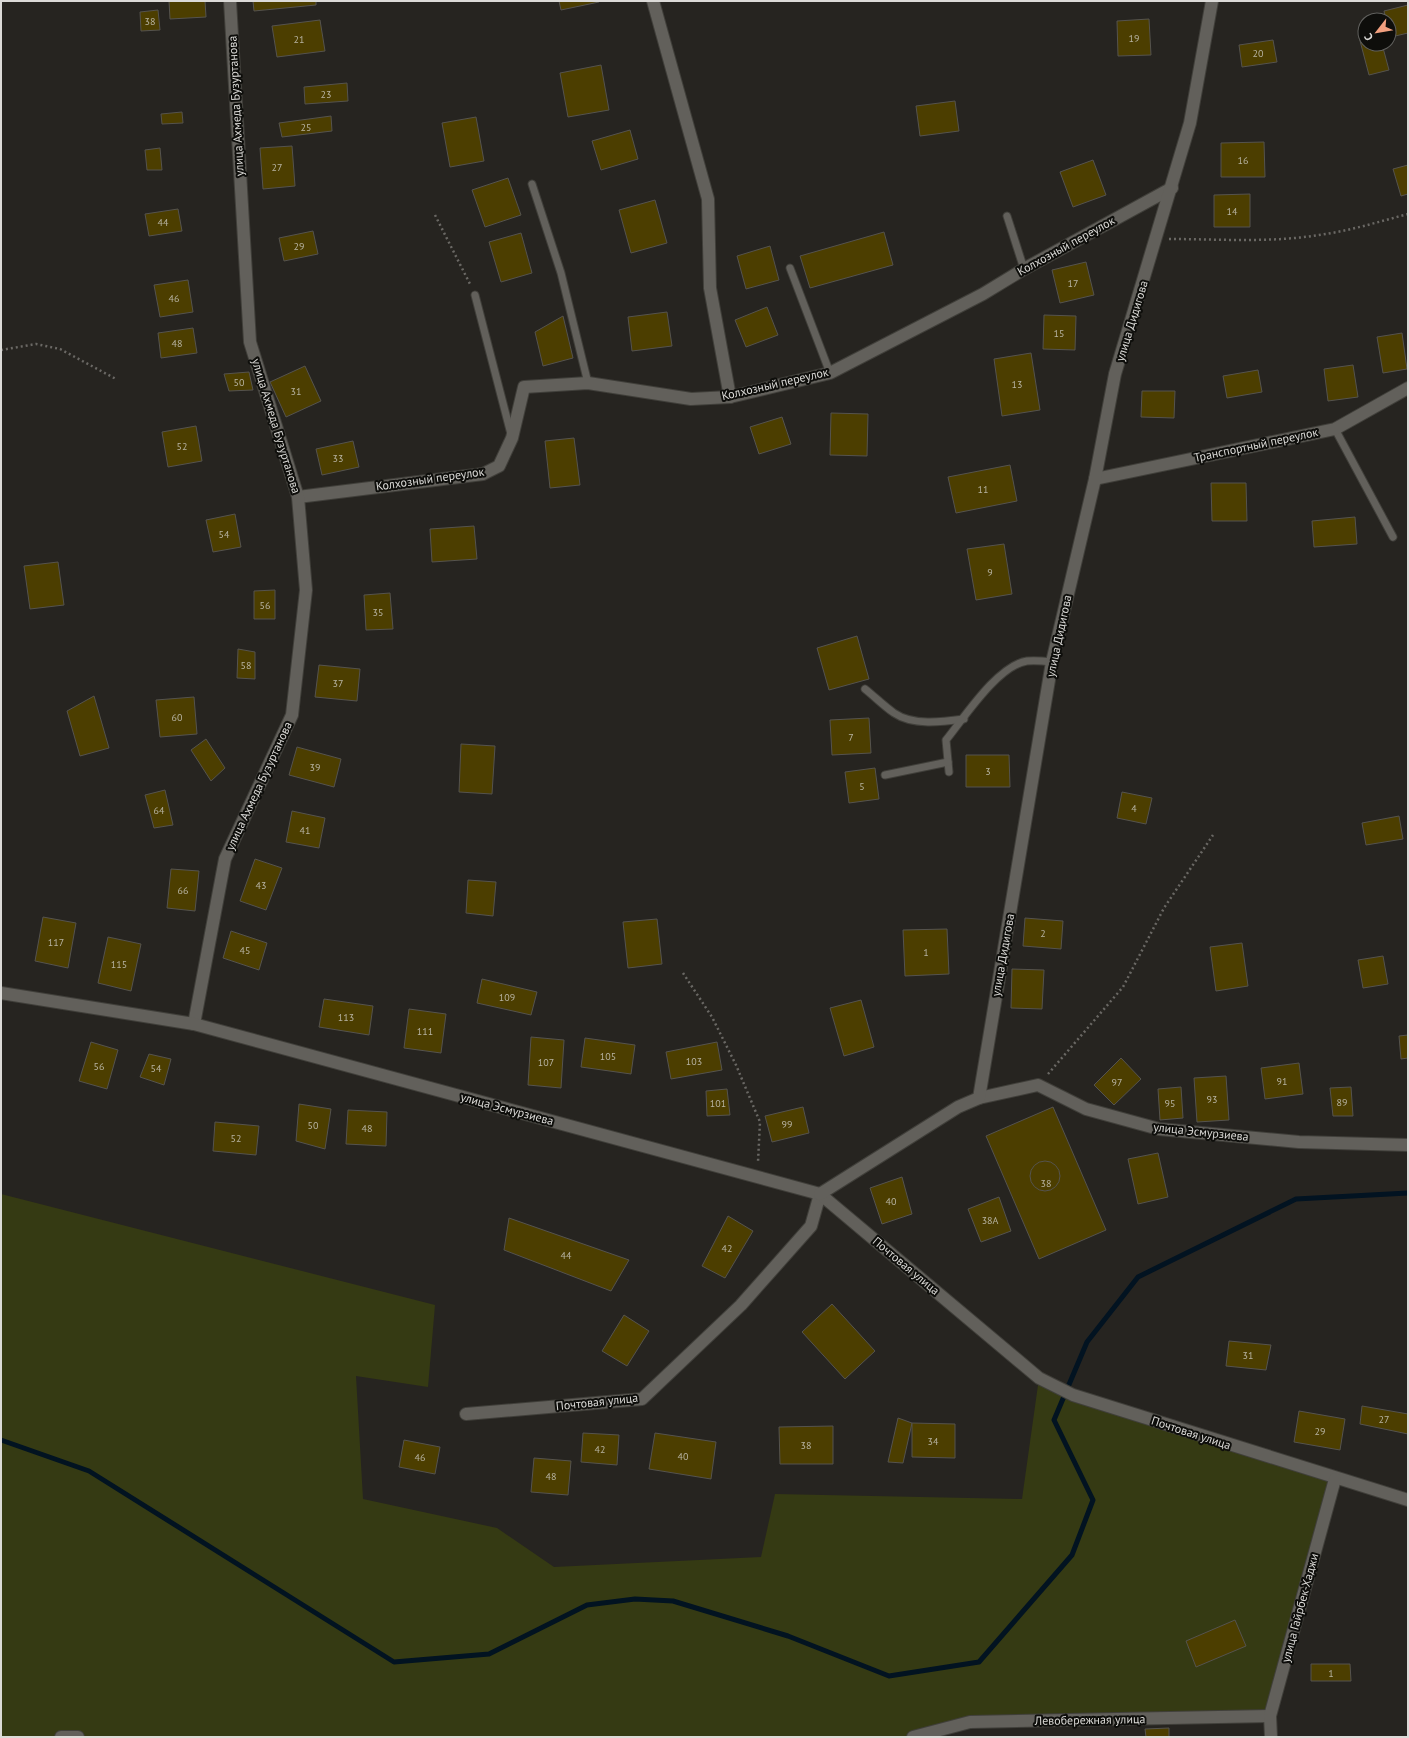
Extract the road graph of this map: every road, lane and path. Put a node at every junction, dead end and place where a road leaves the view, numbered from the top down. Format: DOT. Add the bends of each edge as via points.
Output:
graph roads {
  1 [pos="230,1"];
  2 [pos="653,1"];
  3 [pos="1212,1"];
  4 [pos="532,184"];
  5 [pos="1172,188"];
  6 [pos="1408,214"];
  7 [pos="435,215"];
  8 [pos="1007,216"];
  9 [pos="1157,239"];
  10 [pos="790,268"];
  11 [pos="1024,269"];
  12 [pos="475,295"];
  13 [pos="1,350"];
  14 [pos="830,373"];
  15 [pos="116,379"];
  16 [pos="588,383"];
  17 [pos="1408,388"];
  18 [pos="730,397"];
  19 [pos="1335,429"];
  20 [pos="512,438"];
  21 [pos="1095,478"];
  22 [pos="298,497"];
  23 [pos="1393,537"];
  24 [pos="1052,662"];
  25 [pos="865,689"];
  26 [pos="964,719"];
  27 [pos="948,762"];
  28 [pos="949,772"];
  29 [pos="885,775"];
  30 [pos="1213,835"];
  31 [pos="683,973"];
  32 [pos="1,993"];
  33 [pos="194,1024"];
  34 [pos="1038,1085"];
  35 [pos="979,1098"];
  36 [pos="1408,1145"];
  37 [pos="757,1177"];
  38 [pos="820,1194"];
  39 [pos="466,1414"];
  40 [pos="1335,1479"];
  41 [pos="1408,1500"];
  42 [pos="1270,1716"];
  43 [pos="61,1737"];
  44 [pos="78,1737"];
  45 [pos="913,1737"];
  46 [pos="1271,1737"];
  1 -- 22 [label="street, улица Ахмеда Бузуртанова" via="250,342"];
  2 -- 18 [label="street" via="708,199 710,288"];
  3 -- 5 [label="street, улица Дидигова" via="1190,123"];
  4 -- 16 [label="lane" via="561,273"];
  5 -- 9 [label="street, улица Дидигова"];
  5 -- 11 [label="street, Колхозный переулок"];
  6 -- 9 [label="path" via="1318,236 1273,239"];
  7 -- 12 [label="path"];
  8 -- 11 [label="lane"];
  9 -- 21 [label="street, улица Дидигова" via="1115,374"];
  10 -- 14 [label="lane"];
  11 -- 14 [label="street, Колхозный переулок" via="982,294"];
  12 -- 20 [label="lane"];
  13 -- 15 [label="path" via="36,344 60,349"];
  14 -- 18 [label="street, Колхозный переулок"];
  16 -- 18 [label="street, Колхозный переулок" via="692,399"];
  16 -- 20 [label="street, Колхозный переулок" via="524,387"];
  17 -- 19 [label="street, Транспортный переулок"];
  19 -- 21 [label="street, Транспортный переулок"];
  19 -- 23 [label="lane"];
  20 -- 22 [label="street, Колхозный переулок" via="499,466 483,474"];
  21 -- 24 [label="street, улица Дидигова"];
  22 -- 33 [label="street, улица Ахмеда Бузуртанова" via="306,590 292,715 225,859"];
  24 -- 26 [label="lane" via="1026,661 1009,669 993,683"];
  24 -- 35 [label="street, улица Дидигова"];
  25 -- 26 [label="lane" via="895,714 916,721 944,722"];
  26 -- 27 [label="lane" via="946,740"];
  27 -- 28 [label="lane"];
  27 -- 29 [label="lane"];
  30 -- 34 [label="path" via="1164,908 1123,987"];
  31 -- 37 [label="path" via="712,1017 760,1122"];
  32 -- 33 [label="street, улица Эсмурзиева"];
  33 -- 37 [label="street, улица Эсмурзиева"];
  34 -- 35 [label="street"];
  34 -- 36 [label="street, улица Эсмурзиева" via="1086,1109 1159,1129 1299,1142"];
  35 -- 38 [label="street" via="958,1107"];
  37 -- 38 [label="street, улица Эсмурзиева"];
  38 -- 39 [label="street, Почтовая улица" via="811,1226 741,1305 642,1399"];
  38 -- 40 [label="street, Почтовая улица" via="1040,1378 1056,1388"];
  40 -- 41 [label="street, Почтовая улица"];
  40 -- 42 [label="street, улица Гайрбек-Хаджи"];
  42 -- 45 [label="street, Левобережная улица" via="970,1722"];
  42 -- 46 [label="street, улица Гайрбек-Хаджи"];
  43 -- 44 [label="street"];
}
